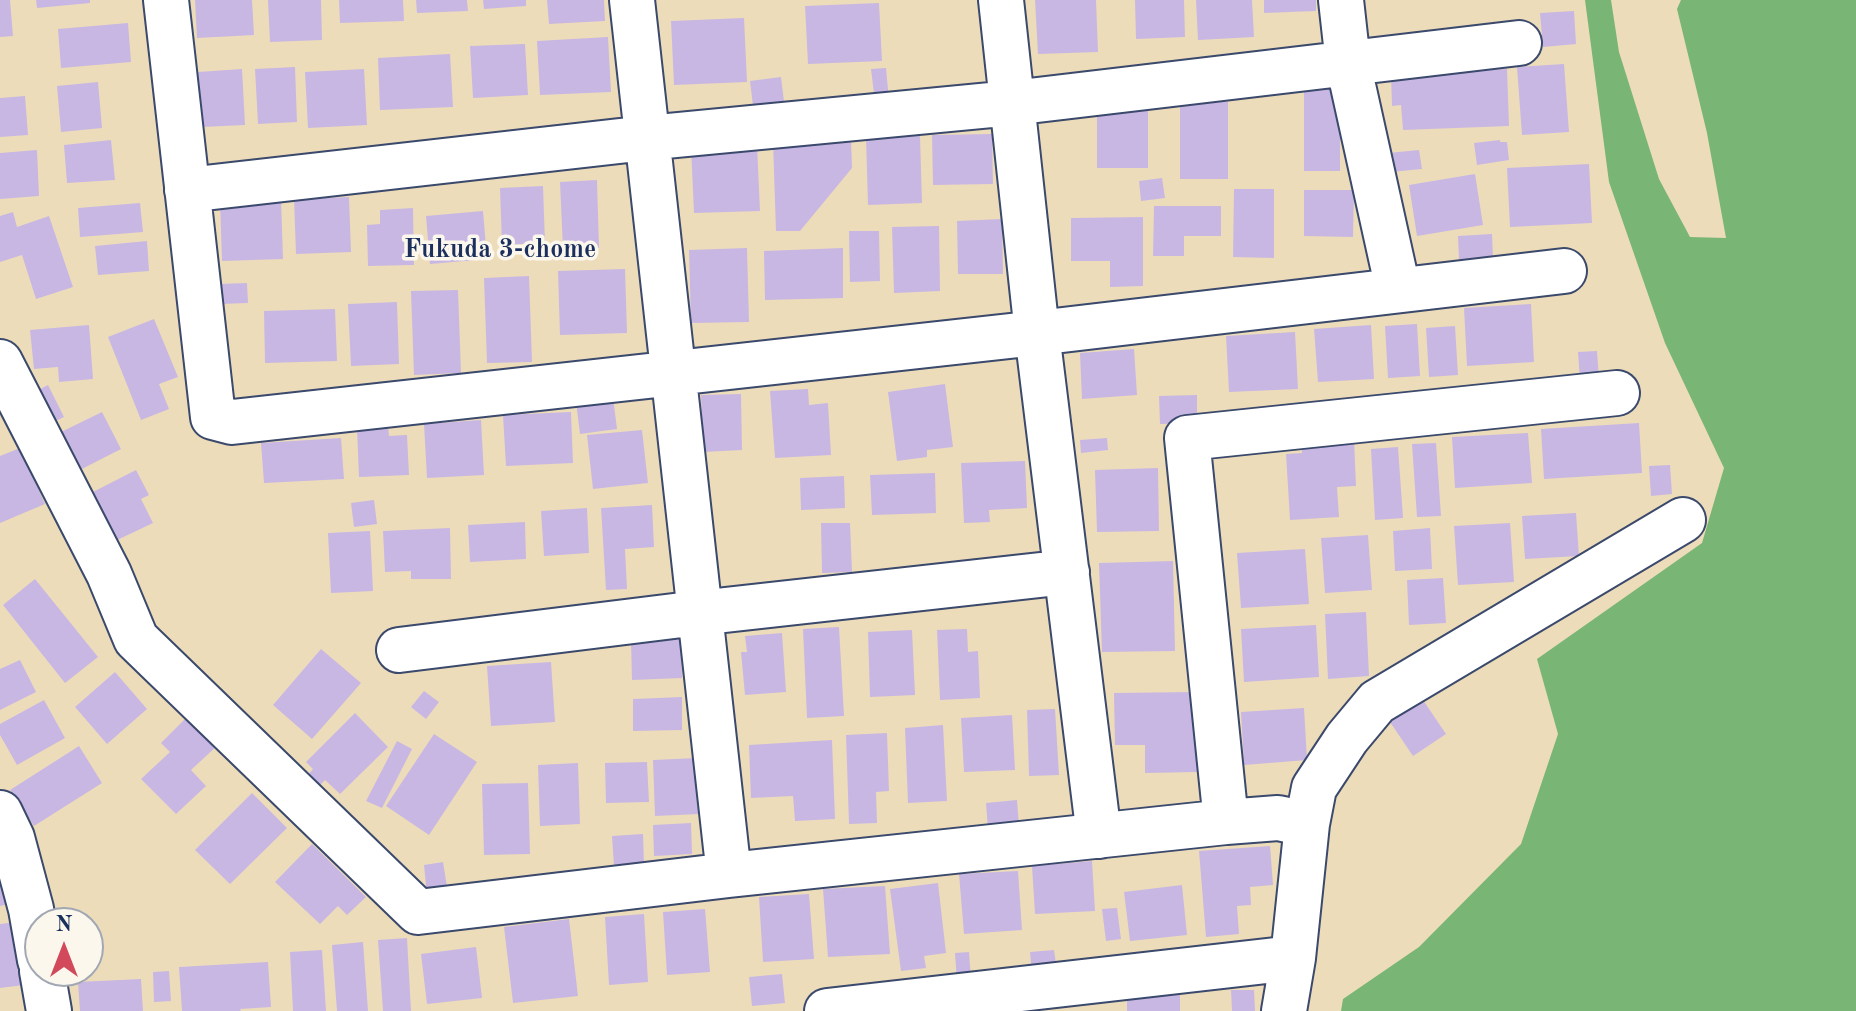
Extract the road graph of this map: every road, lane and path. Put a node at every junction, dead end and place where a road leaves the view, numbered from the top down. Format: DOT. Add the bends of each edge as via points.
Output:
graph roads {
  1 [pos="166,0"];
  2 [pos="632,0"];
  3 [pos="1001,0"];
  4 [pos="1341,0"];
  5 [pos="1519,43"];
  6 [pos="1348,63"];
  7 [pos="1012,103"];
  8 [pos="646,138"];
  9 [pos="187,190"];
  10 [pos="1564,271"];
  11 [pos="1398,289"];
  12 [pos="1037,333"];
  13 [pos="0,362"];
  14 [pos="673,374"];
  15 [pos="1617,393"];
  16 [pos="1683,520"];
  17 [pos="1067,572"];
  18 [pos="698,613"];
  19 [pos="399,650"];
  20 [pos="0,813"];
  21 [pos="1226,822"];
  22 [pos="1307,824"];
  23 [pos="1099,836"];
  24 [pos="729,875"];
  25 [pos="30,907"];
  26 [pos="1293,958"];
  27 [pos="45,987"];
  28 [pos="49,1011"];
  29 [pos="827,1011"];
  30 [pos="1284,1011"];
  1 -- 9 [label="street"];
  2 -- 8 [label="street"];
  3 -- 7 [label="street"];
  4 -- 6 [label="street"];
  5 -- 6 [label="street"];
  6 -- 7 [label="street"];
  6 -- 11 [label="street"];
  7 -- 8 [label="street"];
  7 -- 12 [label="street"];
  8 -- 9 [label="street"];
  8 -- 14 [label="street"];
  9 -- 14 [label="street" via="213,417 232,422"];
  10 -- 11 [label="street"];
  11 -- 12 [label="street"];
  12 -- 14 [label="street"];
  12 -- 17 [label="street"];
  13 -- 24 [label="street" via="109,574 136,639 418,912"];
  14 -- 18 [label="street"];
  15 -- 21 [label="street" via="1187,438"];
  16 -- 22 [label="street" via="1377,702 1314,788"];
  17 -- 18 [label="street"];
  17 -- 23 [label="street"];
  18 -- 19 [label="street"];
  18 -- 24 [label="street"];
  20 -- 25 [label="street"];
  21 -- 22 [label="street" via="1278,818"];
  21 -- 23 [label="street"];
  22 -- 26 [label="street"];
  23 -- 24 [label="street"];
  26 -- 29 [label="street"];
  26 -- 30 [label="street"];
  27 -- 28 [label="street"];
}
